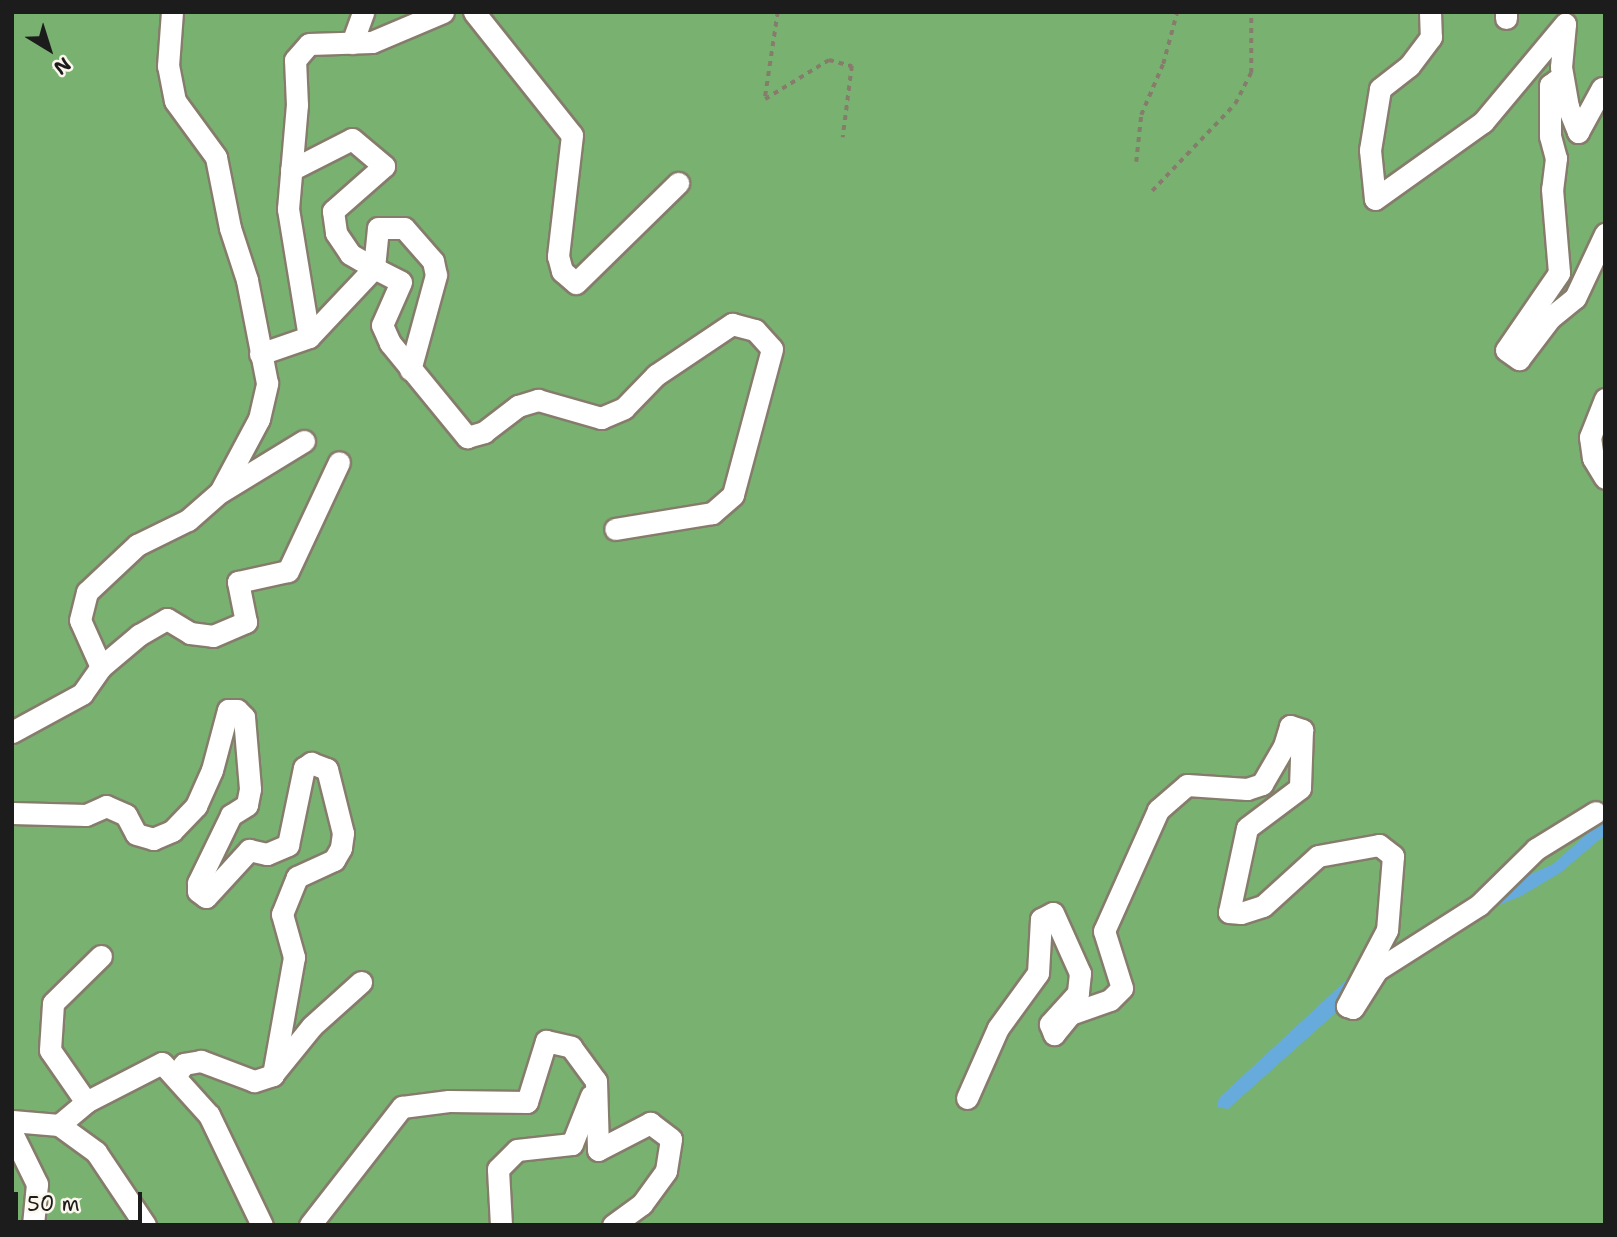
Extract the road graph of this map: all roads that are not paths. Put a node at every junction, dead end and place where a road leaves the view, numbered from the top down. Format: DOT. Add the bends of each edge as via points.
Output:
graph roads {
  1 [pos="172,12"];
  2 [pos="363,12"];
  3 [pos="443,12"];
  4 [pos="474,12"];
  5 [pos="1430,12"];
  6 [pos="1568,16"];
  7 [pos="352,44"];
  8 [pos="1602,88"];
  9 [pos="1568,107"];
  10 [pos="292,170"];
  11 [pos="678,183"];
  12 [pos="1605,234"];
  13 [pos="374,268"];
  14 [pos="309,337"];
  15 [pos="260,354"];
  16 [pos="410,370"];
  17 [pos="1605,399"];
  18 [pos="304,441"];
  19 [pos="339,462"];
  20 [pos="1604,478"];
  21 [pos="220,492"];
  22 [pos="615,529"];
  23 [pos="101,667"];
  24 [pos="12,732"];
  25 [pos="1602,808"];
  26 [pos="12,813"];
  27 [pos="101,956"];
  28 [pos="361,982"];
  29 [pos="273,1075"];
  30 [pos="175,1076"];
  31 [pos="596,1081"];
  32 [pos="967,1098"];
  33 [pos="86,1102"];
  34 [pos="12,1121"];
  35 [pos="59,1125"];
  36 [pos="12,1133"];
  37 [pos="33,1225"];
  38 [pos="145,1225"];
  39 [pos="262,1225"];
  40 [pos="310,1225"];
  41 [pos="501,1225"];
  42 [pos="613,1225"];
  1 -- 15 [label="street" via="169,66 175,100 216,157"];
  2 -- 7 [label="street"];
  3 -- 7 [label="street" via="372,42"];
  4 -- 11 [label="street" via="572,135 558,256 562,271 576,283"];
  5 -- 6 [label="street" via="1431,37 1409,66 1380,89 1370,150 1375,199 1483,122"];
  6 -- 9 [label="street" via="1561,66"];
  7 -- 10 [label="street" via="309,44 295,60"];
  8 -- 9 [label="street" via="1578,132"];
  9 -- 12 [label="street" via="1556,81 1550,85 1549,136 1556,158 1552,189 1559,273 1506,350 1519,359 1550,317 1575,298"];
  10 -- 13 [label="street" via="352,139 384,166 333,211 336,233 351,254"];
  10 -- 14 [label="street" via="288,209"];
  13 -- 14 [label="street"];
  13 -- 16 [label="street" via="401,282 382,325"];
  13 -- 16 [label="street" via="378,229 404,228 433,261 436,275"];
  14 -- 15 [label="street"];
  15 -- 21 [label="street" via="267,383 260,419"];
  16 -- 22 [label="street" via="467,437 484,432 518,406 538,400 601,418 624,408 664,369 732,324 755,330 772,349 733,495 712,513"];
  17 -- 20 [label="street" via="1590,437 1593,458"];
  18 -- 21 [label="street"];
  19 -- 23 [label="street" via="288,571 238,582 246,622 213,635 190,633 167,619 139,635"];
  21 -- 23 [label="street" via="188,520 137,545 87,592 80,620"];
  23 -- 24 [label="street" via="82,694"];
  25 -- 32 [label="street" via="1536,849 1479,905 1377,970 1353,1008 1347,1006 1387,930 1393,856 1379,845 1318,856 1263,906 1241,914 1228,912 1247,828 1300,788 1303,730 1290,726 1262,784 1247,789 1187,785 1158,810 1104,931 1122,988 1110,1000 1070,1014 1054,1034 1050,1024 1078,993 1080,973 1053,913 1041,919 1038,973 998,1028"];
  26 -- 29 [label="street" via="86,815 106,806 126,815 136,834 153,839 172,831 196,806 212,771 228,710 237,710 244,717 250,789 247,806 231,815 198,883 198,891 206,897 249,850 267,854 288,845 304,768 311,762 327,769 343,833 341,848 334,860 297,877 282,914 294,957"];
  27 -- 33 [label="street" via="53,1003 50,1050"];
  28 -- 29 [label="street" via="312,1026"];
  29 -- 30 [label="street" via="254,1081 201,1061 184,1064"];
  30 -- 33 [label="street" via="162,1063"];
  30 -- 39 [label="street" via="209,1115"];
  31 -- 40 [label="street" via="571,1047 546,1041 527,1102 449,1101 402,1107"];
  31 -- 41 [label="street" via="572,1144 517,1150 498,1170"];
  31 -- 42 [label="street" via="598,1150 650,1123 671,1139 666,1171 642,1204"];
  33 -- 35 [label="street"];
  34 -- 35 [label="street"];
  35 -- 38 [label="street" via="96,1152"];
  36 -- 37 [label="street" via="37,1184"];
}
